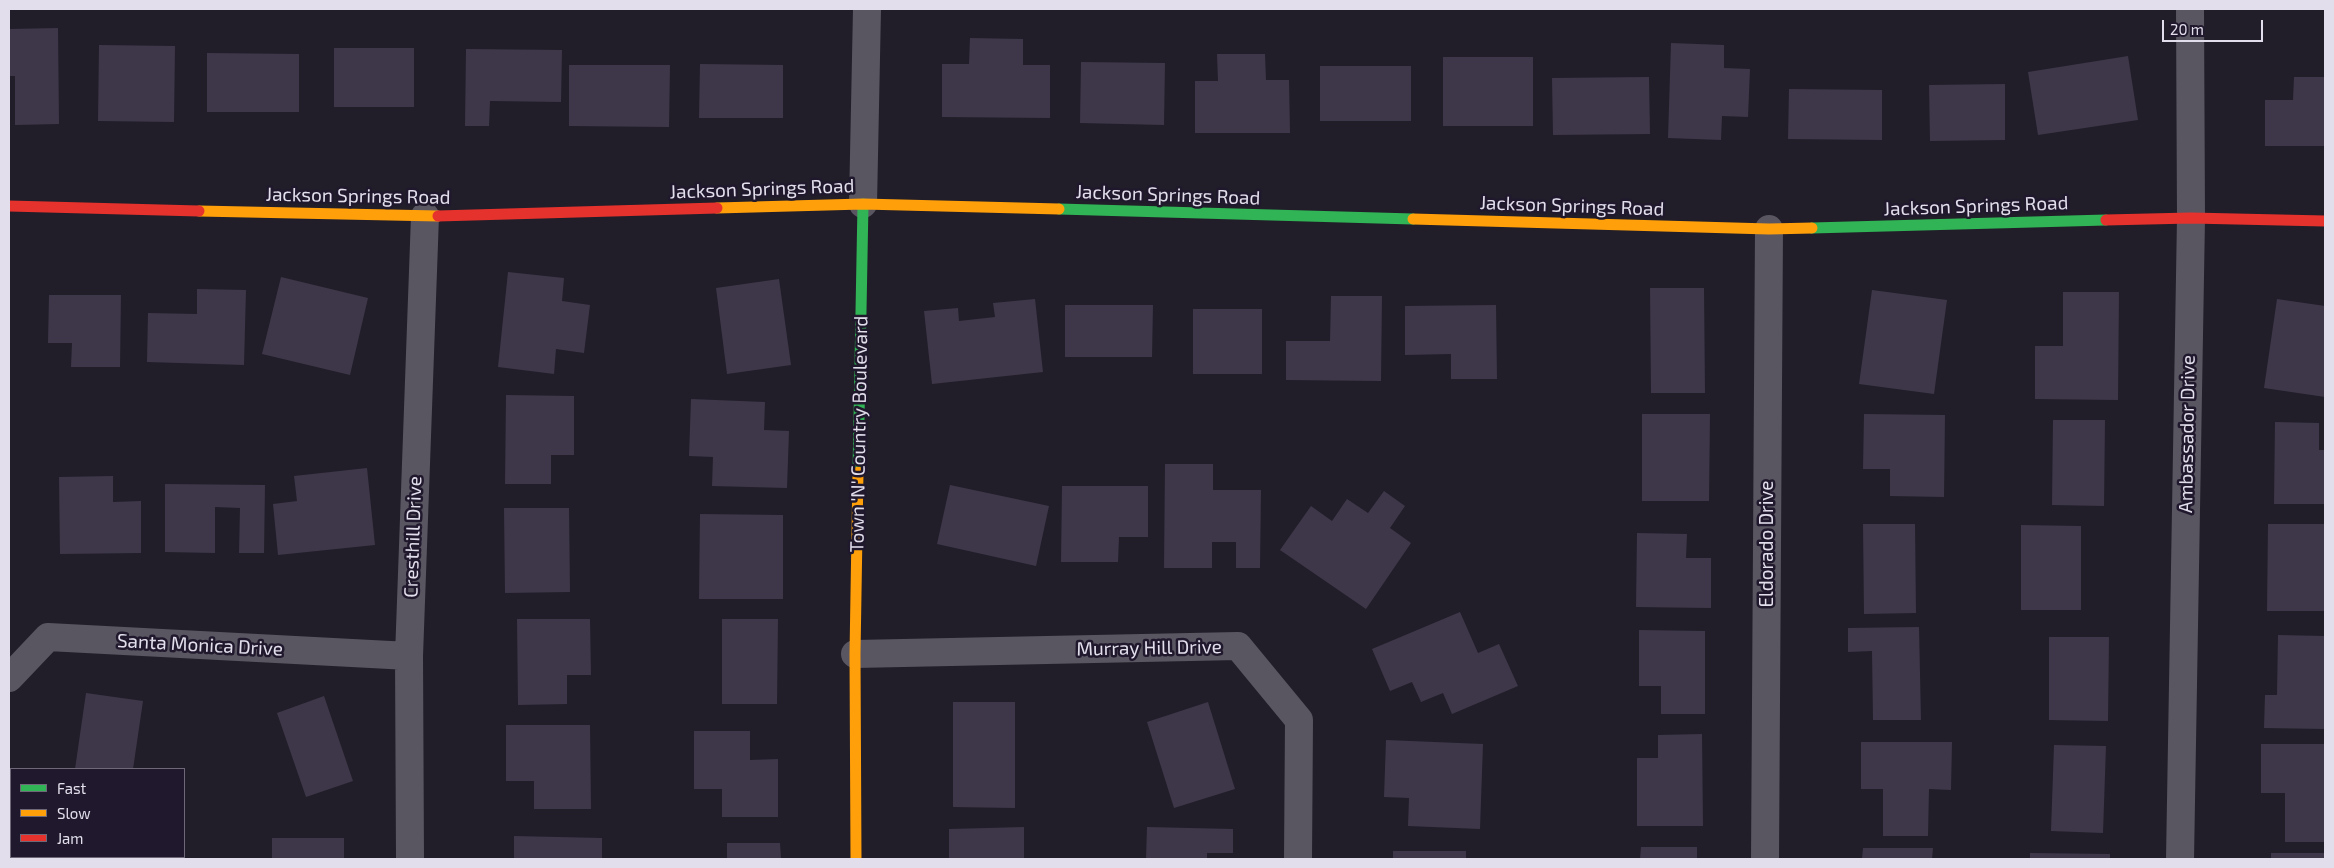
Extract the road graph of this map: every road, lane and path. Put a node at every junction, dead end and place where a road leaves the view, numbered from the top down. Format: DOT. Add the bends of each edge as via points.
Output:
graph roads {
  1 [pos="867,9"];
  2 [pos="2190,9"];
  3 [pos="863,204"];
  4 [pos="9,206"];
  5 [pos="424,216"];
  6 [pos="2191,218"];
  7 [pos="2325,222"];
  8 [pos="1769,229"];
  9 [pos="855,654"];
  10 [pos="408,656"];
  11 [pos="9,678"];
  12 [pos="410,859"];
  13 [pos="856,859"];
  14 [pos="1298,859"];
  15 [pos="1765,859"];
  16 [pos="2180,859"];
  1 -- 3 [label="street, Town 'N' Country Boulevard"];
  2 -- 6 [label="street, Ambassador Drive"];
  3 -- 5 [label="street, Jackson Springs Road"];
  3 -- 8 [label="street, Jackson Springs Road"];
  3 -- 9 [label="street, Town 'N' Country Boulevard"];
  4 -- 5 [label="street, Jackson Springs Road"];
  5 -- 10 [label="street, Cresthill Drive"];
  6 -- 7 [label="street, Jackson Springs Road"];
  6 -- 8 [label="street, Jackson Springs Road"];
  6 -- 16 [label="street, Ambassador Drive"];
  8 -- 15 [label="street, Eldorado Drive"];
  9 -- 13 [label="street, Town 'N' Country Boulevard"];
  9 -- 14 [label="street, Murray Hill Drive" via="1238,646 1299,720"];
  10 -- 11 [label="street, Santa Monica Drive" via="48,636"];
  10 -- 12 [label="street, Cresthill Drive"];
}
